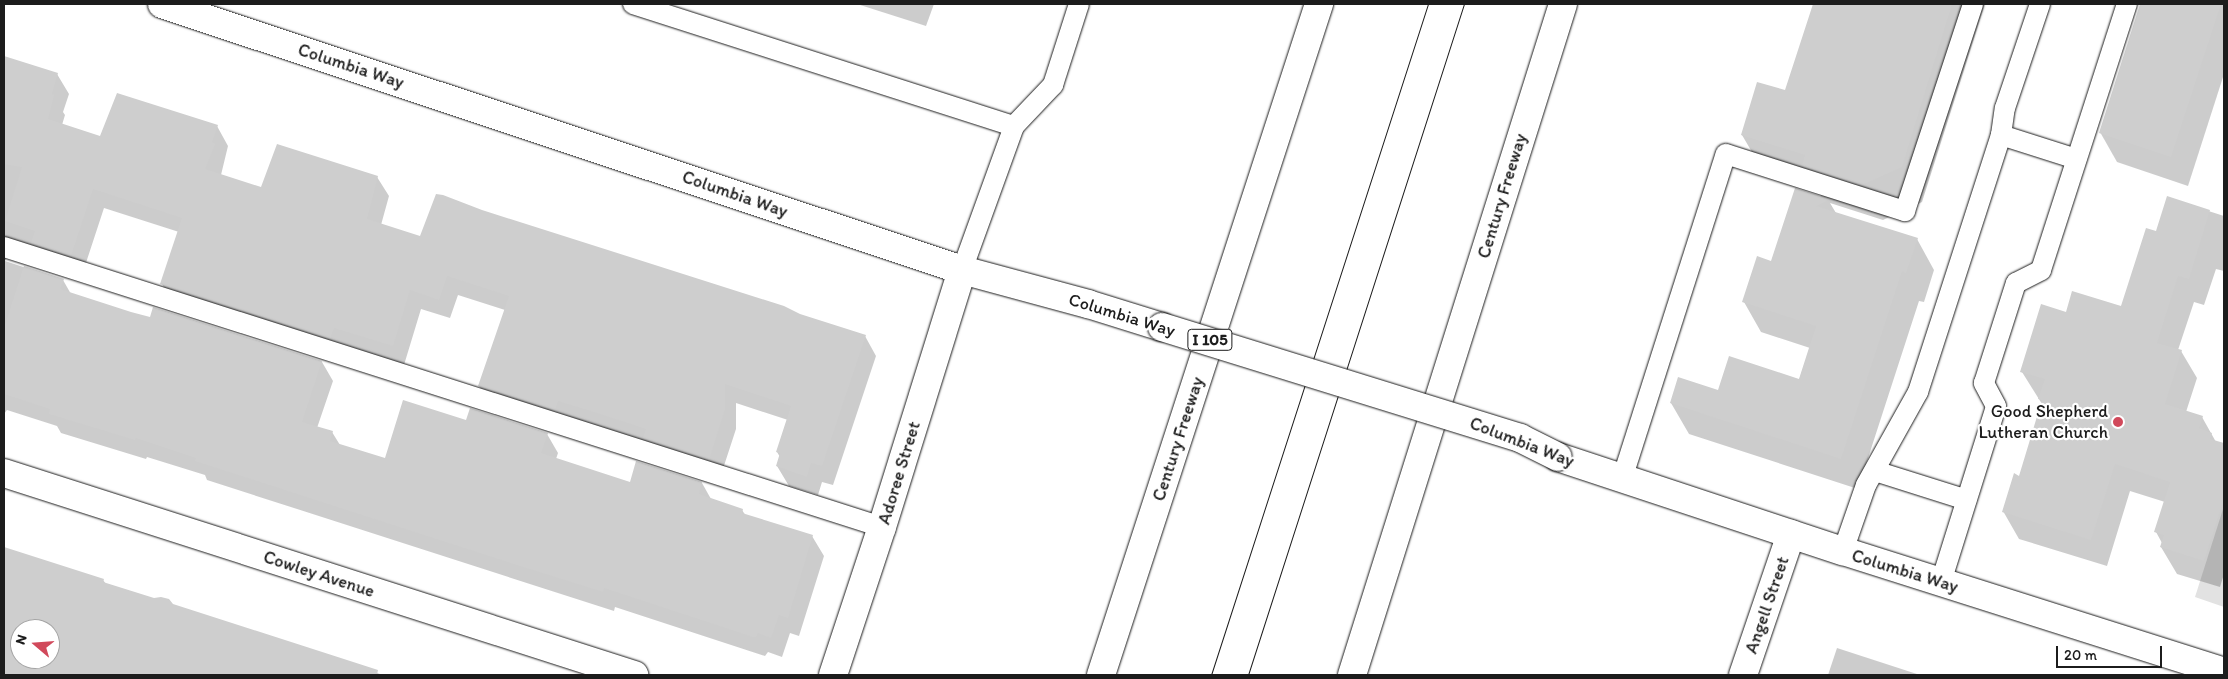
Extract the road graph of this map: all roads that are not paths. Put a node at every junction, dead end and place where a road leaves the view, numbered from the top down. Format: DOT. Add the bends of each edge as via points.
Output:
graph roads {
  1 [pos="162,4"];
  2 [pos="633,4"];
  3 [pos="1079,4"];
  4 [pos="1319,4"];
  5 [pos="1563,4"];
  6 [pos="1972,4"];
  7 [pos="2040,4"];
  8 [pos="2127,4"];
  9 [pos="1014,126"];
  10 [pos="2001,135"];
  11 [pos="2076,159"];
  12 [pos="4,246"];
  13 [pos="962,270"];
  14 [pos="1875,471"];
  15 [pos="4,473"];
  16 [pos="1622,479"];
  17 [pos="1967,500"];
  18 [pos="882,527"];
  19 [pos="1791,534"];
  20 [pos="1843,551"];
  21 [pos="1941,582"];
  22 [pos="2224,672"];
  23 [pos="634,675"];
  24 [pos="833,675"];
  25 [pos="1101,675"];
  26 [pos="1352,675"];
  27 [pos="1743,675"];
  1 -- 13 [label="main road, Columbia Way"];
  2 -- 9 [label="lane"];
  3 -- 9 [label="lane" via="1053,85"];
  4 -- 25 [label="main road, Century Freeway / I 105"];
  5 -- 26 [label="main road, Century Freeway"];
  6 -- 16 [label="lane" via="1905,211 1726,154"];
  7 -- 10 [label="lane" via="2005,108"];
  8 -- 11 [label="lane"];
  9 -- 13 [label="lane"];
  10 -- 11 [label="lane"];
  10 -- 14 [label="lane" via="1918,392"];
  11 -- 17 [label="lane" via="2041,270 2016,283 2013,292 1984,383 1996,406"];
  12 -- 18 [label="lane"];
  13 -- 16 [label="main road, Columbia Way, bridge" via="1088,304 1520,438 1558,457"];
  13 -- 18 [label="main road, Adoree Street"];
  14 -- 17 [label="lane"];
  14 -- 20 [label="lane" via="1866,485"];
  15 -- 23 [label="main road, Cowley Avenue"];
  16 -- 19 [label="main road, Columbia Way"];
  17 -- 21 [label="lane"];
  18 -- 24 [label="main road, Adoree Street"];
  19 -- 20 [label="main road, Columbia Way"];
  19 -- 27 [label="main road, Angell Street"];
  20 -- 21 [label="main road, Columbia Way"];
  21 -- 22 [label="main road, Columbia Way"];
}
